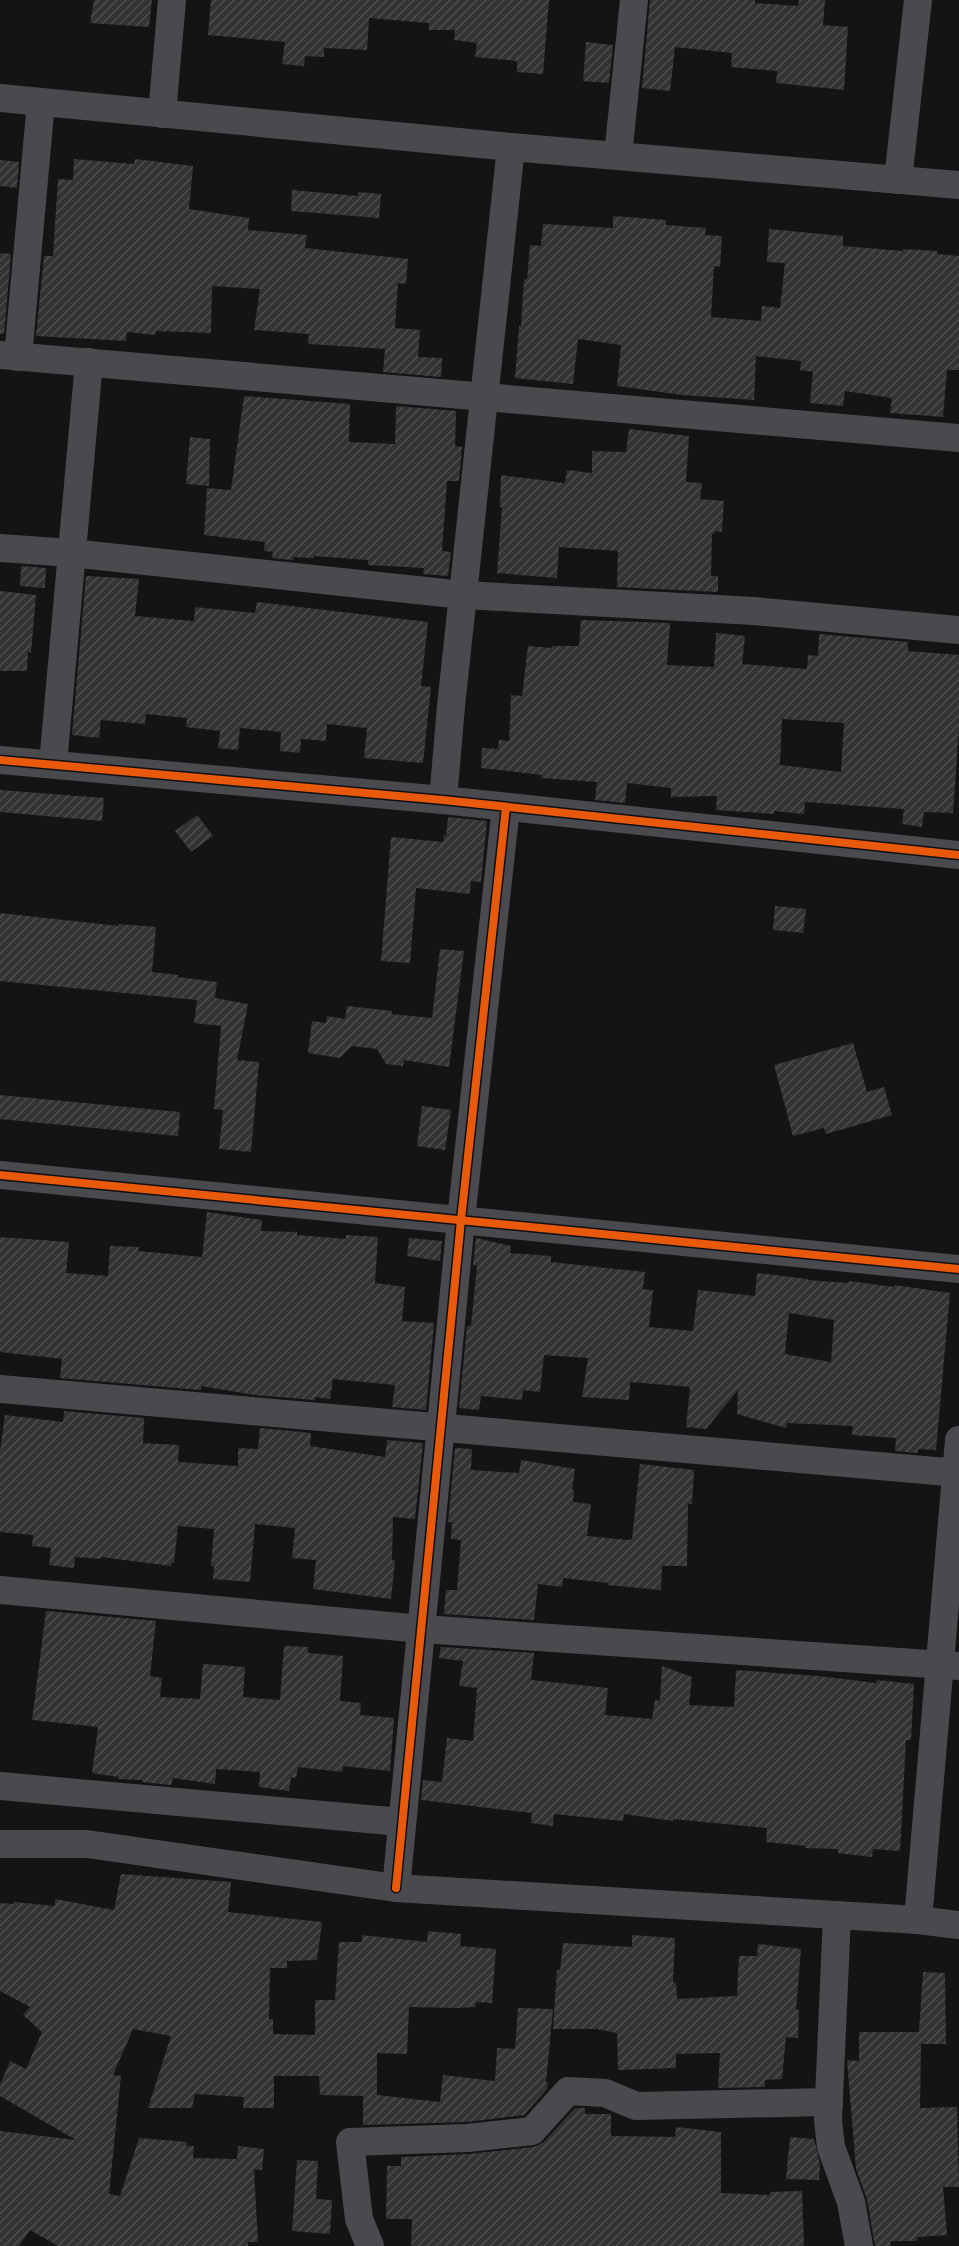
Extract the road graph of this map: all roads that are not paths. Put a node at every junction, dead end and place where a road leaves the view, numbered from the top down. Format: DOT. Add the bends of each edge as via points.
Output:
graph roads {
  1 [pos="172,0"];
  2 [pos="634,0"];
  3 [pos="918,0"];
  4 [pos="0,98"];
  5 [pos="41,102"];
  6 [pos="162,114"];
  7 [pos="511,147"];
  8 [pos="618,156"];
  9 [pos="898,180"];
  10 [pos="959,185"];
  11 [pos="9,356"];
  12 [pos="89,362"];
  13 [pos="484,397"];
  14 [pos="959,438"];
  15 [pos="0,548"];
  16 [pos="71,553"];
  17 [pos="463,595"];
  18 [pos="959,630"];
  19 [pos="0,760"];
  20 [pos="53,764"];
  21 [pos="443,800"];
  22 [pos="506,807"];
  23 [pos="959,855"];
  24 [pos="0,1175"];
  25 [pos="461,1220"];
  26 [pos="959,1269"];
  27 [pos="0,1389"];
  28 [pos="440,1426"];
  29 [pos="959,1440"];
  30 [pos="957,1472"];
  31 [pos="0,1590"];
  32 [pos="422,1629"];
  33 [pos="950,1665"];
  34 [pos="0,1786"];
  35 [pos="401,1822"];
  36 [pos="0,1844"];
  37 [pos="396,1888"];
  38 [pos="837,1915"];
  39 [pos="918,1920"];
  40 [pos="959,1925"];
  41 [pos="829,2102"];
  42 [pos="370,2246"];
  43 [pos="859,2246"];
  1 -- 6 [label="street"];
  2 -- 8 [label="street"];
  3 -- 9 [label="street"];
  4 -- 5 [label="street"];
  5 -- 6 [label="street"];
  5 -- 11 [label="street"];
  6 -- 7 [label="street"];
  7 -- 8 [label="street"];
  7 -- 13 [label="street"];
  8 -- 9 [label="street"];
  9 -- 10 [label="street"];
  11 -- 12 [label="street"];
  12 -- 13 [label="street"];
  12 -- 16 [label="street"];
  13 -- 14 [label="street"];
  13 -- 17 [label="street"];
  15 -- 16 [label="street"];
  16 -- 17 [label="street"];
  16 -- 20 [label="street"];
  17 -- 18 [label="street" via="754,611"];
  17 -- 21 [label="street"];
  19 -- 20 [label="street"];
  20 -- 21 [label="street"];
  21 -- 22 [label="street"];
  22 -- 23 [label="street"];
  22 -- 25 [label="street"];
  24 -- 25 [label="street"];
  25 -- 26 [label="street"];
  25 -- 28 [label="street"];
  27 -- 28 [label="street"];
  28 -- 30 [label="street"];
  28 -- 32 [label="street"];
  29 -- 30 [label="street"];
  30 -- 33 [label="street"];
  31 -- 32 [label="street"];
  32 -- 33 [label="street"];
  32 -- 35 [label="street"];
  33 -- 39 [label="street"];
  34 -- 35 [label="street"];
  35 -- 37 [label="street"];
  36 -- 37 [label="street" via="87,1844"];
  37 -- 38 [label="street"];
  38 -- 39 [label="street"];
  38 -- 41 [label="street"];
  39 -- 40 [label="street"];
  41 -- 42 [label="street" via="636,2106 605,2093 568,2091 532,2131 468,2138 350,2142 359,2219"];
  41 -- 43 [label="street" via="831,2147 851,2202"];
}
